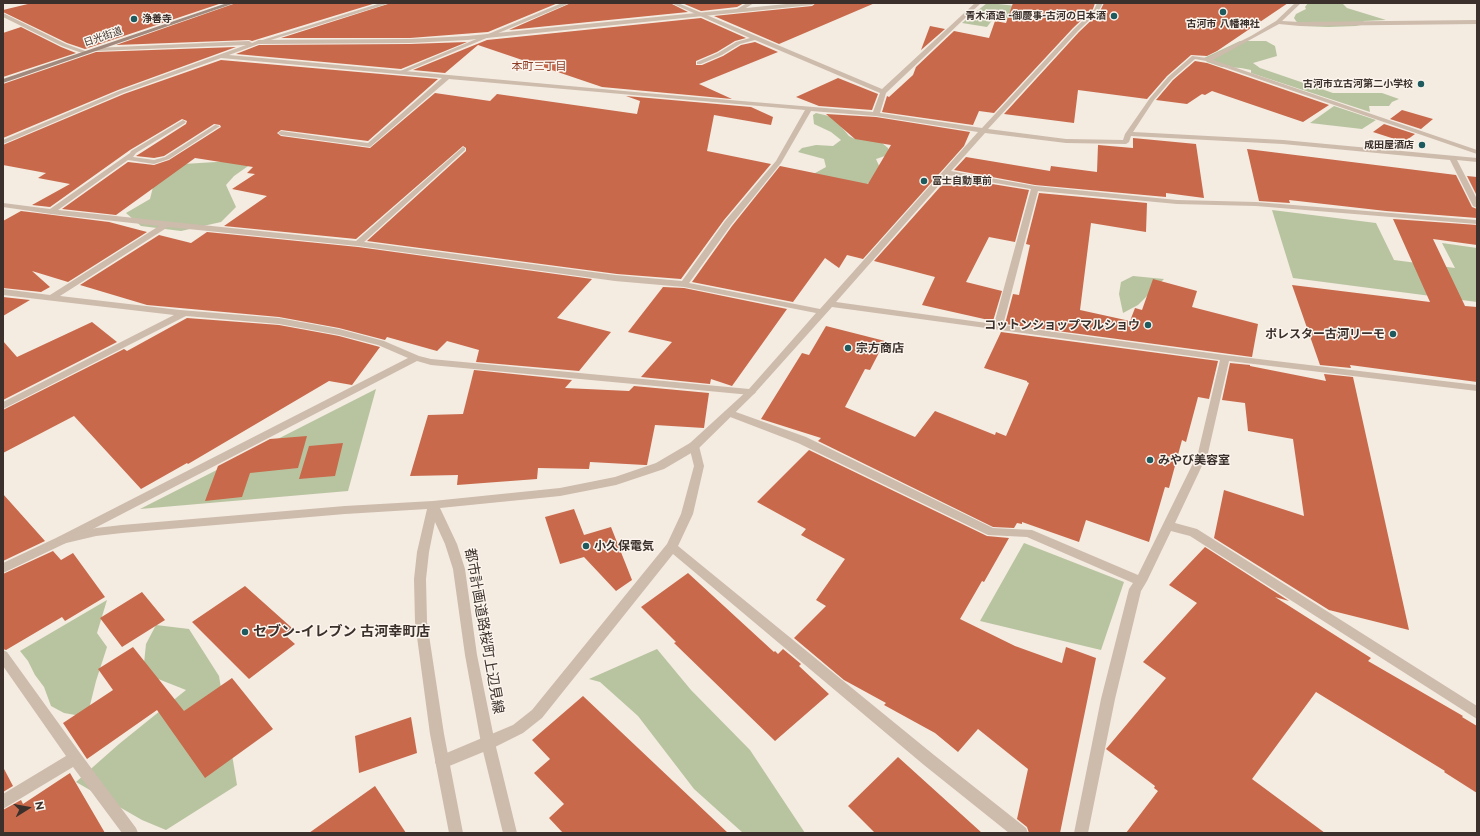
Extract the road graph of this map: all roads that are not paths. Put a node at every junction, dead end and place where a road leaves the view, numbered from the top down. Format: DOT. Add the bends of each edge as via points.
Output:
graph roads {
  1 [pos="232,3"];
  2 [pos="387,3"];
  3 [pos="567,3"];
  4 [pos="674,3"];
  5 [pos="751,3"];
  6 [pos="812,3"];
  7 [pos="978,3"];
  8 [pos="1100,3"];
  9 [pos="1298,3"];
  10 [pos="739,10"];
  11 [pos="698,14"];
  12 [pos="3,15"];
  13 [pos="1278,22"];
  14 [pos="1477,22"];
  15 [pos="489,36"];
  16 [pos="756,38"];
  17 [pos="259,42"];
  18 [pos="96,49"];
  19 [pos="85,52"];
  20 [pos="220,56"];
  21 [pos="1208,60"];
  22 [pos="699,64"];
  23 [pos="401,72"];
  24 [pos="447,77"];
  25 [pos="3,81"];
  26 [pos="884,92"];
  27 [pos="809,109"];
  28 [pos="876,114"];
  29 [pos="183,122"];
  30 [pos="217,126"];
  31 [pos="983,131"];
  32 [pos="281,133"];
  33 [pos="1128,134"];
  34 [pos="3,142"];
  35 [pos="463,149"];
  36 [pos="1477,152"];
  37 [pos="1452,157"];
  38 [pos="127,158"];
  39 [pos="1477,160"];
  40 [pos="946,172"];
  41 [pos="1035,188"];
  42 [pos="3,205"];
  43 [pos="1477,206"];
  44 [pos="50,212"];
  45 [pos="1477,222"];
  46 [pos="167,224"];
  47 [pos="358,244"];
  48 [pos="684,284"];
  49 [pos="3,292"];
  50 [pos="51,298"];
  51 [pos="830,304"];
  52 [pos="186,312"];
  53 [pos="823,312"];
  54 [pos="998,327"];
  55 [pos="416,358"];
  56 [pos="1225,358"];
  57 [pos="1477,388"];
  58 [pos="751,392"];
  59 [pos="3,406"];
  60 [pos="729,413"];
  61 [pos="694,446"];
  62 [pos="433,505"];
  63 [pos="1168,526"];
  64 [pos="62,540"];
  65 [pos="672,547"];
  66 [pos="3,568"];
  67 [pos="1141,581"];
  68 [pos="3,656"];
  69 [pos="1477,713"];
  70 [pos="488,743"];
  71 [pos="75,758"];
  72 [pos="442,762"];
  73 [pos="3,802"];
  74 [pos="131,833"];
  75 [pos="456,833"];
  76 [pos="510,833"];
  77 [pos="1021,833"];
  78 [pos="1081,833"];
  1 -- 18 [label="main road, 日光街道"];
  2 -- 17 [label="street"];
  3 -- 15 [label="street"];
  4 -- 11 [label="street"];
  5 -- 10 [label="street"];
  6 -- 10 [label="street"];
  7 -- 26 [label="street"];
  8 -- 31 [label="street" via="1096,11"];
  9 -- 13 [label="street"];
  10 -- 11 [label="street"];
  11 -- 15 [label="street"];
  11 -- 16 [label="street"];
  12 -- 19 [label="street" via="64,45"];
  13 -- 14 [label="street"];
  13 -- 21 [label="street"];
  15 -- 17 [label="street" via="410,41"];
  15 -- 23 [label="street"];
  16 -- 22 [label="street" via="738,43"];
  16 -- 26 [label="street"];
  17 -- 18 [label="street"];
  17 -- 20 [label="street"];
  18 -- 19 [label="main road, 日光街道"];
  19 -- 25 [label="main road, 日光街道"];
  20 -- 23 [label="street"];
  20 -- 34 [label="street" via="121,92"];
  21 -- 33 [label="street" via="1194,57 1170,78"];
  21 -- 36 [label="street"];
  23 -- 24 [label="street"];
  24 -- 27 [label="street"];
  24 -- 32 [label="street" via="370,145"];
  26 -- 28 [label="street"];
  27 -- 28 [label="street"];
  27 -- 48 [label="street" via="779,162 728,223"];
  28 -- 31 [label="street"];
  29 -- 38 [label="street"];
  30 -- 38 [label="street" via="167,158 154,162"];
  31 -- 33 [label="street" via="1066,141 1126,142"];
  31 -- 40 [label="street"];
  33 -- 37 [label="street" via="1283,142"];
  35 -- 47 [label="street"];
  37 -- 39 [label="street"];
  37 -- 43 [label="street"];
  38 -- 44 [label="street"];
  40 -- 41 [label="street"];
  40 -- 51 [label="street"];
  41 -- 45 [label="street" via="1177,202 1256,204"];
  41 -- 54 [label="street"];
  42 -- 44 [label="street"];
  44 -- 46 [label="street"];
  46 -- 47 [label="street"];
  46 -- 50 [label="street"];
  47 -- 48 [label="street" via="615,278"];
  48 -- 53 [label="street"];
  49 -- 50 [label="street"];
  50 -- 52 [label="street"];
  51 -- 53 [label="street"];
  51 -- 54 [label="street"];
  52 -- 55 [label="street" via="279,321 339,332 381,344"];
  52 -- 59 [label="street"];
  53 -- 58 [label="street"];
  54 -- 56 [label="street"];
  55 -- 58 [label="street" via="431,362"];
  55 -- 64 [label="street"];
  56 -- 57 [label="street"];
  56 -- 63 [label="street" via="1203,453"];
  58 -- 60 [label="street"];
  60 -- 61 [label="street"];
  60 -- 67 [label="street" via="802,440 992,532 1028,533"];
  61 -- 62 [label="street" via="660,466 616,481 560,492"];
  61 -- 65 [label="street" via="700,466 687,514"];
  62 -- 64 [label="street" via="122,529"];
  62 -- 70 [label="street, 都市計画道路桜町上辺見線" via="459,569 471,655"];
  62 -- 72 [label="street" via="420,579 422,622"];
  63 -- 67 [label="street"];
  63 -- 69 [label="street" via="1193,532"];
  64 -- 66 [label="street"];
  65 -- 70 [label="street" via="537,714 518,729"];
  65 -- 77 [label="street"];
  67 -- 78 [label="street" via="1135,589 1108,699"];
  68 -- 71 [label="street"];
  70 -- 72 [label="street"];
  70 -- 76 [label="street, 都市計画道路桜町上辺見線"];
  71 -- 73 [label="street"];
  71 -- 74 [label="street"];
  72 -- 75 [label="street"];
}
